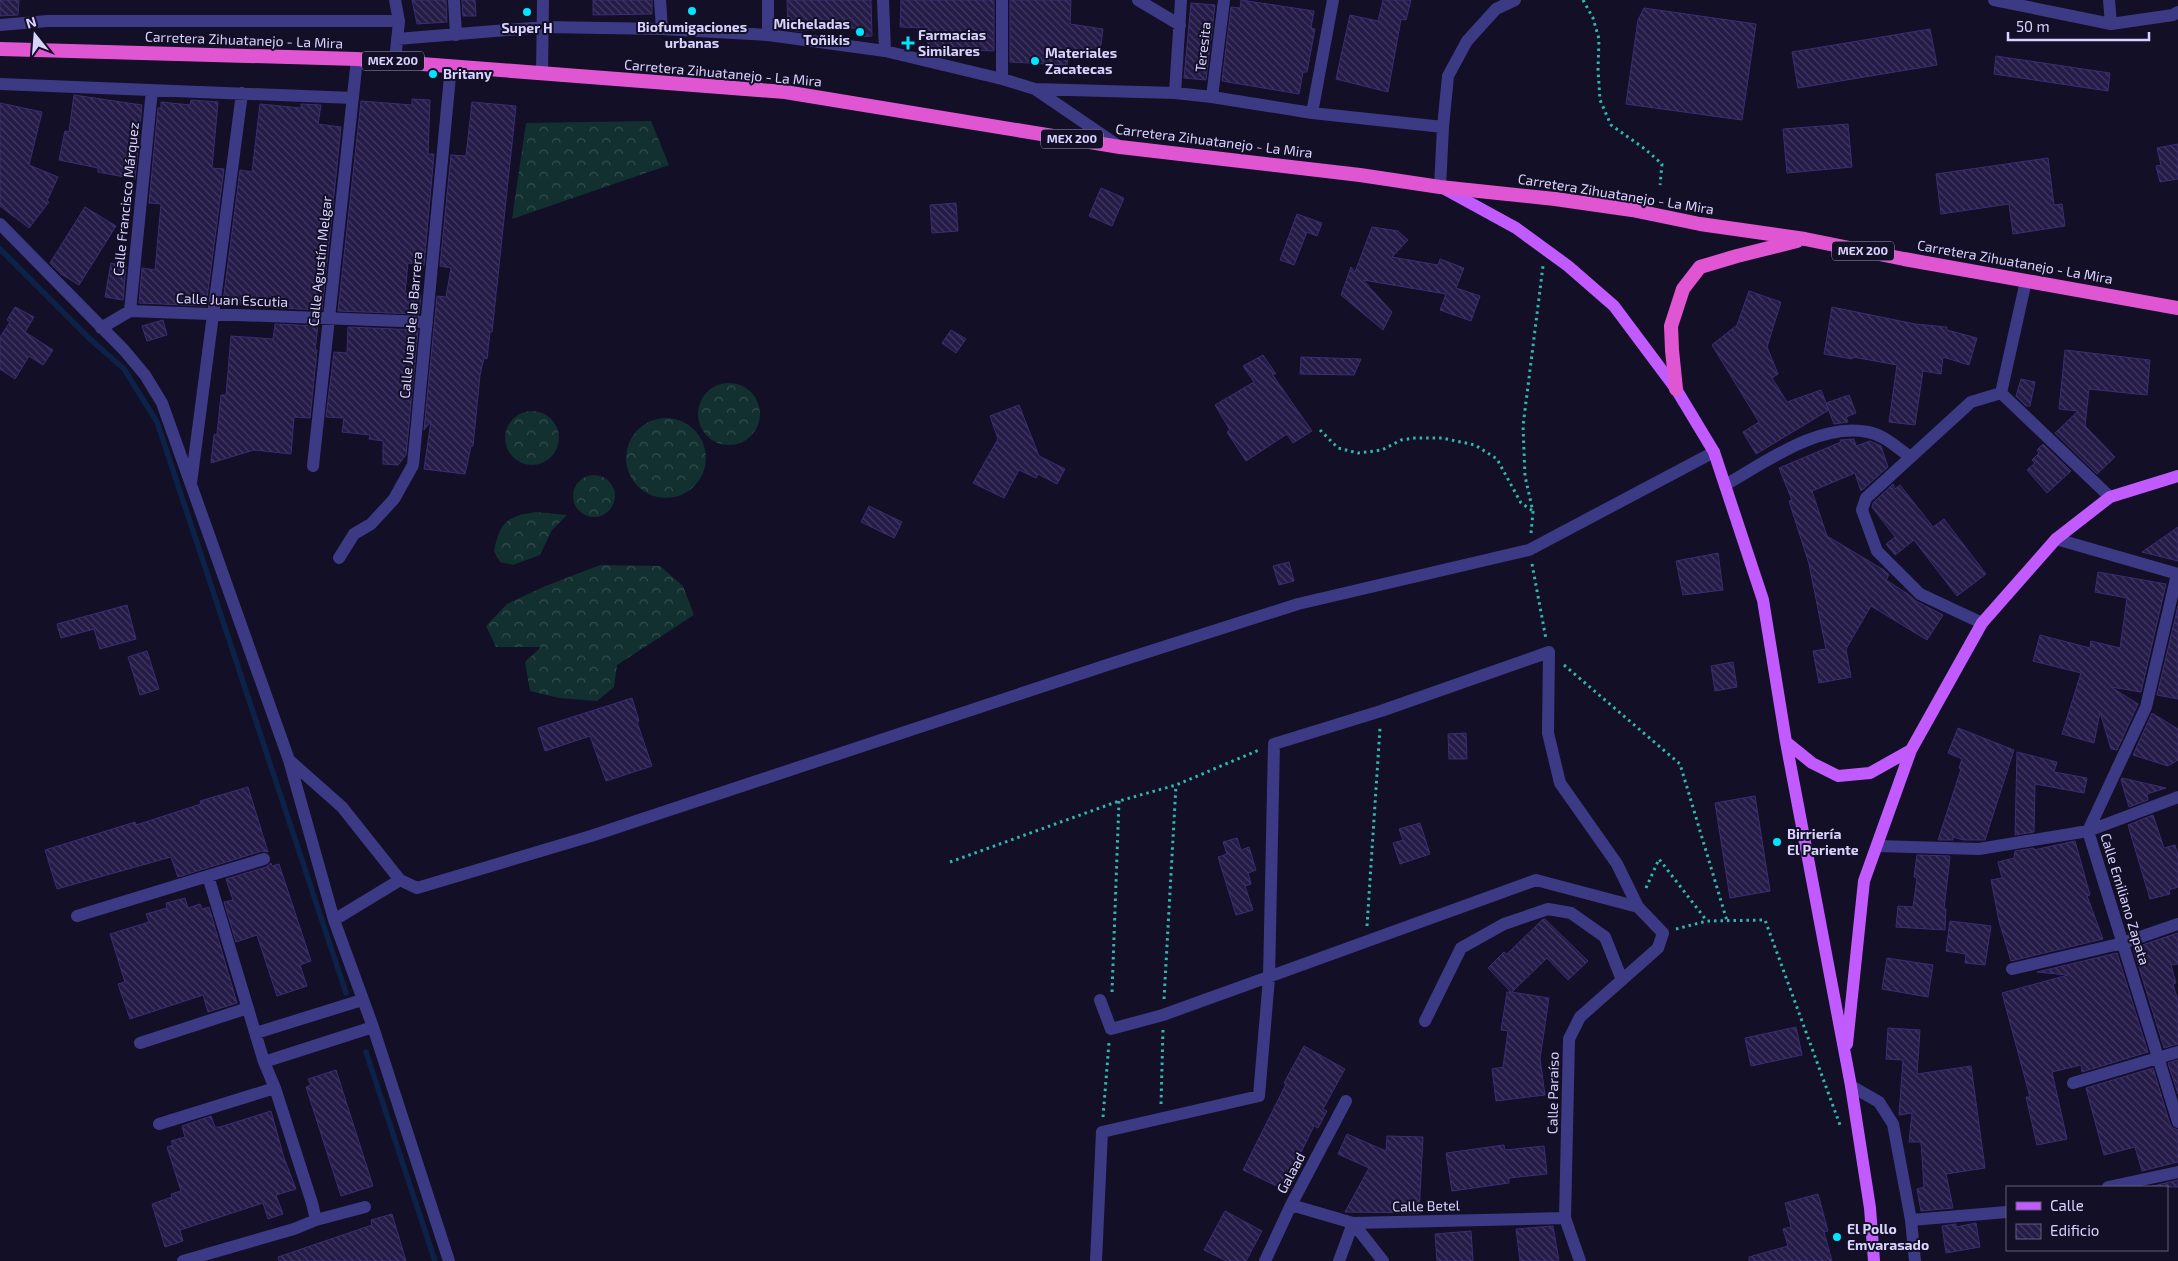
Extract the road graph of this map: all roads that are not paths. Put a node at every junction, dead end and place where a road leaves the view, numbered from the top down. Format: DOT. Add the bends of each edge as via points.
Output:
graph roads {
  1 [pos="395,0"];
  2 [pos="454,0"];
  3 [pos="543,0"];
  4 [pos="660,0"];
  5 [pos="768,0"];
  6 [pos="884,0"];
  7 [pos="1002,0"];
  8 [pos="1138,0"];
  9 [pos="1181,0"];
  10 [pos="1224,0"];
  11 [pos="1333,0"];
  12 [pos="1515,0"];
  13 [pos="1994,0"];
  14 [pos="2109,0"];
  15 [pos="2178,12"];
  16 [pos="399,21"];
  17 [pos="2111,24"];
  18 [pos="0,25"];
  19 [pos="1180,25"];
  20 [pos="544,26"];
  21 [pos="662,29"];
  22 [pos="456,35"];
  23 [pos="768,35"];
  24 [pos="397,38"];
  25 [pos="0,49"];
  26 [pos="885,51"];
  27 [pos="357,59"];
  28 [pos="395,61"];
  29 [pos="451,66"];
  30 [pos="542,74"];
  31 [pos="1002,79"];
  32 [pos="0,84"];
  33 [pos="1035,89"];
  34 [pos="152,90"];
  35 [pos="1175,93"];
  36 [pos="242,94"];
  37 [pos="1212,97"];
  38 [pos="353,98"];
  39 [pos="1312,113"];
  40 [pos="1443,128"];
  41 [pos="1120,148"];
  42 [pos="1440,187"];
  43 [pos="0,224"];
  44 [pos="1805,239"];
  45 [pos="2026,281"];
  46 [pos="2178,308"];
  47 [pos="130,311"];
  48 [pos="213,314"];
  49 [pos="329,319"];
  50 [pos="427,322"];
  51 [pos="101,328"];
  52 [pos="1676,389"];
  53 [pos="2001,393"];
  54 [pos="1714,452"];
  55 [pos="1910,457"];
  56 [pos="313,466"];
  57 [pos="2178,476"];
  58 [pos="1725,485"];
  59 [pos="190,487"];
  60 [pos="2110,497"];
  61 [pos="2056,538"];
  62 [pos="339,558"];
  63 [pos="2178,574"];
  64 [pos="1982,623"];
  65 [pos="1786,742"];
  66 [pos="1912,750"];
  67 [pos="289,760"];
  68 [pos="2178,797"];
  69 [pos="2088,831"];
  70 [pos="1877,846"];
  71 [pos="264,859"];
  72 [pos="208,876"];
  73 [pos="400,880"];
  74 [pos="1638,907"];
  75 [pos="78,916"];
  76 [pos="334,920"];
  77 [pos="2178,924"];
  78 [pos="2123,943"];
  79 [pos="2012,969"];
  80 [pos="1269,978"];
  81 [pos="1622,980"];
  82 [pos="362,1000"];
  83 [pos="1106,1000"];
  84 [pos="248,1008"];
  85 [pos="1425,1021"];
  86 [pos="373,1027"];
  87 [pos="256,1033"];
  88 [pos="140,1043"];
  89 [pos="2178,1052"];
  90 [pos="1845,1058"];
  91 [pos="2158,1058"];
  92 [pos="264,1062"];
  93 [pos="2073,1083"];
  94 [pos="1851,1086"];
  95 [pos="275,1088"];
  96 [pos="1346,1101"];
  97 [pos="2178,1122"];
  98 [pos="159,1124"];
  99 [pos="2178,1172"];
  100 [pos="2113,1186"];
  101 [pos="1291,1205"];
  102 [pos="365,1207"];
  103 [pos="2006,1212"];
  104 [pos="1565,1218"];
  105 [pos="316,1220"];
  106 [pos="1912,1220"];
  107 [pos="1353,1223"];
  108 [pos="183,1261"];
  109 [pos="450,1261"];
  110 [pos="1096,1261"];
  111 [pos="1265,1261"];
  112 [pos="1339,1261"];
  113 [pos="1383,1261"];
  114 [pos="1580,1261"];
  115 [pos="1874,1261"];
  116 [pos="1915,1261"];
  1 -- 16 [label="street"];
  2 -- 22 [label="street"];
  3 -- 20 [label="street"];
  4 -- 21 [label="street"];
  5 -- 23 [label="street"];
  6 -- 26 [label="street"];
  7 -- 31 [label="street"];
  8 -- 19 [label="street"];
  9 -- 19 [label="street"];
  10 -- 37 [label="street, Teresita"];
  11 -- 39 [label="street"];
  12 -- 40 [label="street" via="1496,9 1467,40 1448,76"];
  13 -- 17 [label="street"];
  14 -- 17 [label="street"];
  15 -- 17 [label="street"];
  16 -- 18 [label="street" via="48,21"];
  16 -- 24 [label="street"];
  19 -- 35 [label="street"];
  20 -- 21 [label="street"];
  20 -- 22 [label="street"];
  20 -- 30 [label="street"];
  21 -- 23 [label="street"];
  22 -- 24 [label="street"];
  23 -- 26 [label="street"];
  24 -- 28 [label="street"];
  25 -- 27 [label="highway, Carretera Zihuatanejo - La Mira / MEX 200"];
  26 -- 31 [label="street"];
  27 -- 28 [label="highway, Carretera Zihuatanejo - La Mira / MEX 200"];
  27 -- 38 [label="street, Calle Agustín Melgar"];
  28 -- 29 [label="highway, Carretera Zihuatanejo - La Mira / MEX 200"];
  29 -- 30 [label="highway, Carretera Zihuatanejo - La Mira / MEX 200"];
  29 -- 50 [label="street, Calle Juan de la Barrera"];
  30 -- 41 [label="highway, Carretera Zihuatanejo - La Mira / MEX 200" via="785,92"];
  31 -- 33 [label="street"];
  32 -- 34 [label="street"];
  33 -- 35 [label="street"];
  33 -- 41 [label="street"];
  34 -- 36 [label="street"];
  34 -- 47 [label="street, Calle Francisco Márquez"];
  35 -- 37 [label="street"];
  36 -- 38 [label="street"];
  36 -- 48 [label="street"];
  37 -- 39 [label="street"];
  38 -- 49 [label="street, Calle Agustín Melgar"];
  39 -- 40 [label="street"];
  40 -- 42 [label="street"];
  41 -- 42 [label="highway, Carretera Zihuatanejo - La Mira / MEX 200"];
  42 -- 44 [label="highway, Carretera Zihuatanejo - La Mira / MEX 200" via="1565,200"];
  42 -- 52 [label="main road" via="1546,248 1614,306"];
  43 -- 51 [label="street"];
  44 -- 45 [label="highway, Carretera Zihuatanejo - La Mira / MEX 200"];
  44 -- 52 [label="highway" via="1700,267 1683,289 1672,326"];
  45 -- 46 [label="highway, Carretera Zihuatanejo - La Mira / MEX 200"];
  45 -- 53 [label="street"];
  47 -- 48 [label="street, Calle Juan Escutia"];
  47 -- 51 [label="street"];
  48 -- 49 [label="street, Calle Juan Escutia"];
  48 -- 59 [label="street"];
  49 -- 50 [label="street, Calle Juan Escutia"];
  49 -- 56 [label="street, Calle Agustín Melgar"];
  50 -- 62 [label="street, Calle Juan de la Barrera" via="413,465 394,500 371,524 354,534"];
  51 -- 59 [label="street" via="146,375 162,403"];
  52 -- 54 [label="main road"];
  53 -- 55 [label="street" via="1971,402"];
  53 -- 60 [label="street"];
  54 -- 58 [label="main road"];
  54 -- 73 [label="street" via="1529,550 1298,604 443,882 417,888"];
  55 -- 58 [label="street" via="1890,441 1870,432 1841,430 1816,436"];
  55 -- 64 [label="street" via="1866,498 1862,510 1877,551 1920,594"];
  57 -- 60 [label="main road"];
  58 -- 65 [label="main road" via="1763,600"];
  59 -- 67 [label="street"];
  60 -- 61 [label="main road"];
  61 -- 63 [label="street"];
  61 -- 64 [label="main road"];
  63 -- 69 [label="street, Calle Emiliano Zapata" via="2146,708"];
  64 -- 66 [label="main road"];
  65 -- 66 [label="main road" via="1812,763 1838,776 1870,774"];
  65 -- 90 [label="main road"];
  66 -- 70 [label="main road"];
  67 -- 73 [label="street" via="342,808"];
  67 -- 76 [label="street"];
  68 -- 69 [label="street"];
  69 -- 70 [label="street" via="1979,849"];
  69 -- 78 [label="street, Calle Emiliano Zapata"];
  70 -- 90 [label="main road" via="1864,881"];
  71 -- 72 [label="street"];
  72 -- 75 [label="street"];
  72 -- 84 [label="street"];
  73 -- 76 [label="street"];
  74 -- 80 [label="street" via="1536,880"];
  74 -- 80 [label="street" via="1617,864 1560,783 1548,732 1548,652 1381,711 1274,744"];
  74 -- 81 [label="street, Calle Paraíso" via="1663,933 1658,948"];
  76 -- 82 [label="street"];
  77 -- 78 [label="street"];
  78 -- 79 [label="street"];
  78 -- 91 [label="street, Calle Emiliano Zapata"];
  80 -- 83 [label="street" via="1163,1015 1111,1029"];
  80 -- 110 [label="street" via="1259,1096 1102,1132"];
  81 -- 85 [label="street" via="1605,937 1571,913 1548,909 1504,924 1461,948"];
  81 -- 104 [label="street, Calle Paraíso" via="1580,1016 1569,1039"];
  82 -- 86 [label="street"];
  82 -- 87 [label="street"];
  84 -- 87 [label="street"];
  84 -- 88 [label="street"];
  86 -- 92 [label="street"];
  86 -- 109 [label="street"];
  87 -- 92 [label="street"];
  89 -- 91 [label="street"];
  90 -- 94 [label="main road"];
  91 -- 93 [label="street"];
  91 -- 97 [label="street, Calle Emiliano Zapata"];
  92 -- 95 [label="street"];
  94 -- 106 [label="street" via="1880,1102 1893,1124"];
  94 -- 115 [label="main road" via="1870,1208"];
  95 -- 98 [label="street"];
  95 -- 105 [label="street"];
  96 -- 101 [label="street, Galaad"];
  99 -- 100 [label="street"];
  101 -- 107 [label="street, Calle Betel"];
  101 -- 111 [label="street, Galaad"];
  102 -- 105 [label="street"];
  103 -- 106 [label="street"];
  104 -- 107 [label="street, Calle Betel"];
  104 -- 114 [label="street, Calle Paraíso"];
  105 -- 108 [label="street"];
  106 -- 116 [label="street"];
  107 -- 112 [label="street"];
  107 -- 113 [label="street"];
}
